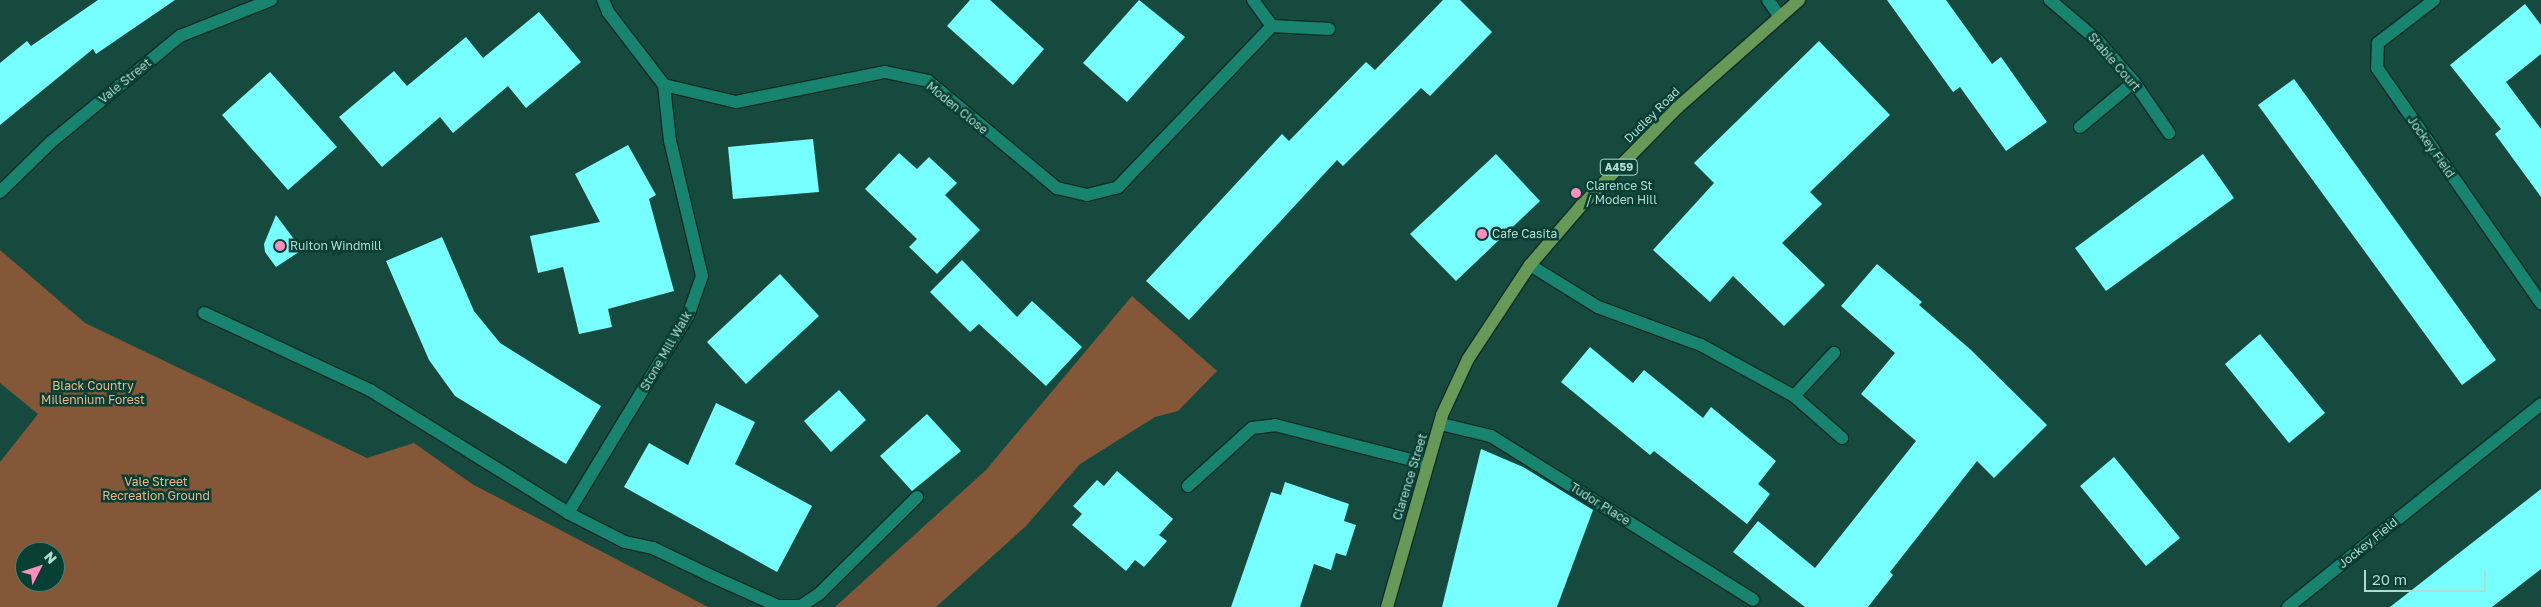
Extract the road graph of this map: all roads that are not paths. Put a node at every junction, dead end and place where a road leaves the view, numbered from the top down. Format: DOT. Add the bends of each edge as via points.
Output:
graph roads {
  1 [pos="270,0"];
  2 [pos="603,0"];
  3 [pos="1253,0"];
  4 [pos="1768,0"];
  5 [pos="1799,0"];
  6 [pos="2050,0"];
  7 [pos="2434,0"];
  8 [pos="1779,16"];
  9 [pos="1272,26"];
  10 [pos="1329,29"];
  11 [pos="2134,82"];
  12 [pos="664,85"];
  13 [pos="2080,127"];
  14 [pos="2169,133"];
  15 [pos="0,192"];
  16 [pos="1530,265"];
  17 [pos="2541,303"];
  18 [pos="204,313"];
  19 [pos="1834,353"];
  20 [pos="1468,359"];
  21 [pos="1794,396"];
  22 [pos="2541,404"];
  23 [pos="1441,424"];
  24 [pos="1842,438"];
  25 [pos="1427,464"];
  26 [pos="1188,486"];
  27 [pos="917,497"];
  28 [pos="568,513"];
  29 [pos="1754,600"];
  30 [pos="1387,607"];
  31 [pos="2288,607"];
  1 -- 15 [label="street, Vale Street" via="180,36 51,142"];
  2 -- 12 [label="street" via="608,12"];
  3 -- 9 [label="street"];
  4 -- 8 [label="street"];
  5 -- 8 [label="main road, Dudley Road / A459"];
  6 -- 11 [label="street, Stable Court" via="2098,41"];
  7 -- 17 [label="street, Jockey Field" via="2378,43 2377,68"];
  8 -- 16 [label="main road, Dudley Road / A459" via="1677,108 1581,206"];
  9 -- 10 [label="street"];
  9 -- 12 [label="street, Moden Close" via="1118,187 1087,195 1057,188 928,81 885,72 736,102"];
  11 -- 13 [label="street"];
  11 -- 14 [label="street, Stable Court"];
  12 -- 28 [label="street, Stone Mill Walk" via="670,140 702,276 688,316"];
  16 -- 20 [label="main road, Dudley Road / A459"];
  16 -- 21 [label="street" via="1598,307 1701,345"];
  18 -- 28 [label="street" via="370,390"];
  19 -- 21 [label="street"];
  20 -- 23 [label="main road, Clarence Street / A459" via="1442,415"];
  21 -- 24 [label="street"];
  22 -- 31 [label="street, Jockey Field"];
  23 -- 25 [label="main road, Clarence Street / A459"];
  23 -- 29 [label="street, Tudor Place" via="1491,436"];
  25 -- 26 [label="street" via="1275,425 1252,428"];
  25 -- 30 [label="main road, Clarence Street / A459"];
  27 -- 28 [label="street" via="819,594 801,606 778,606 653,548 625,542"];
}
